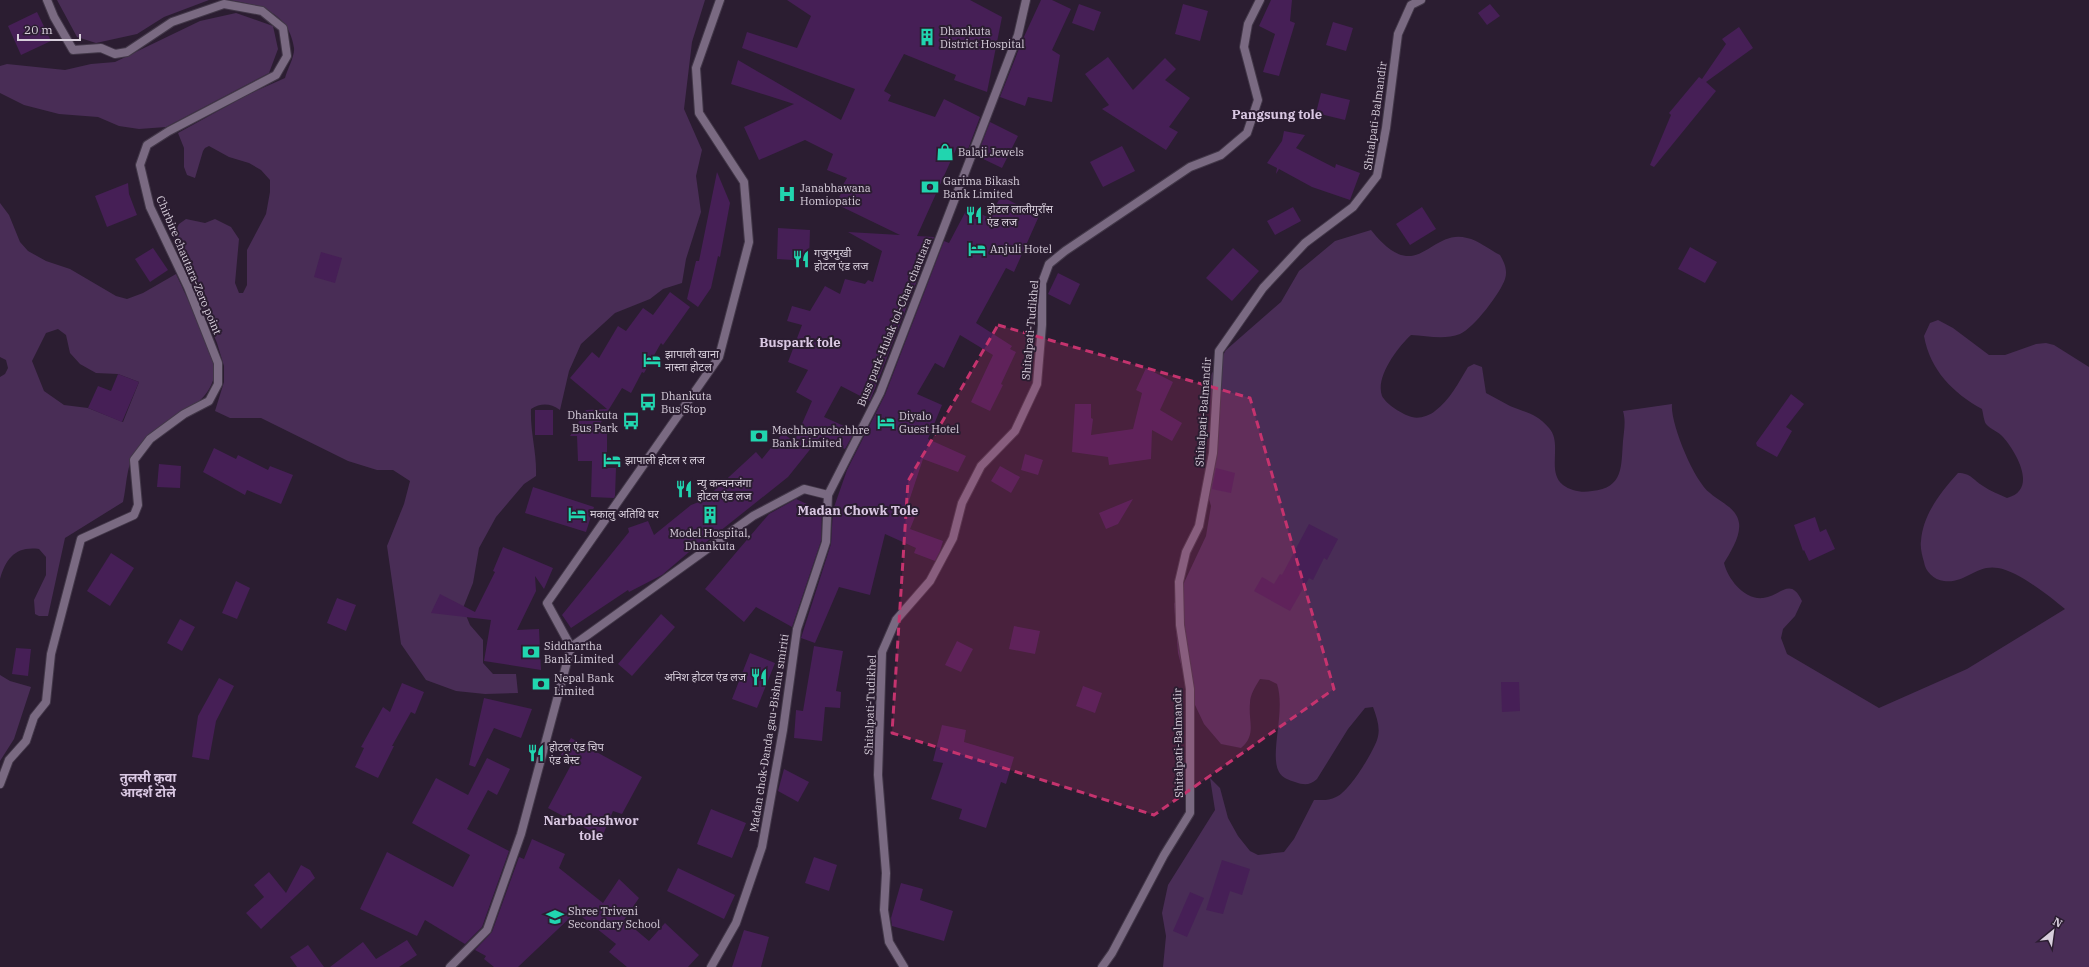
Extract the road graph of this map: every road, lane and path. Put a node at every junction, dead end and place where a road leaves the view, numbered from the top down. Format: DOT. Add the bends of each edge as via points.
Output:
graph roads {
  1 [pos="47,0"];
  2 [pos="720,0"];
  3 [pos="1026,0"];
  4 [pos="1260,0"];
  5 [pos="1422,0"];
  6 [pos="828,495"];
  7 [pos="571,647"];
  8 [pos="0,784"];
  9 [pos="450,967"];
  10 [pos="711,967"];
  11 [pos="904,967"];
  12 [pos="1102,967"];
  1 -- 8 [label="street, Chirbire chautara-Zero point" via="73,50 101,48 115,54 128,52 172,22 224,4 262,11 283,28 286,56 276,75 147,145 140,165 150,207 188,287 216,357 218,384 209,401 184,414 150,439 134,460 138,505 134,515 81,539 52,654 46,702 34,716 26,741 9,760"];
  2 -- 7 [label="street" via="696,68 699,113 744,182 749,242 719,357 547,603"];
  3 -- 6 [label="street, Buss park-Hulak tol-Char chautara" via="1018,35 880,393"];
  4 -- 11 [label="street, Shitalpati-Tudikhel" via="1248,24 1244,46 1258,100 1247,133 1221,155 1190,166 1064,251 1049,264 1042,283 1042,325 1037,384 1015,431 981,466 962,503 953,538 930,581 896,620 882,652 878,774 886,872 884,910 889,942"];
  5 -- 12 [label="street, Shitalpati-Balmandir" via="1411,5 1398,34 1377,176 1353,208 1305,243 1263,288 1219,351 1213,453 1199,526 1186,552 1179,582 1180,625 1190,689 1190,813"];
  6 -- 7 [label="street" via="804,489 753,516"];
  6 -- 10 [label="street, Madan chok-Danda gau-Bishnu smiriti" via="826,542 797,629 783,730 762,848 736,924"];
  7 -- 9 [label="street" via="521,834 487,930"];
}
